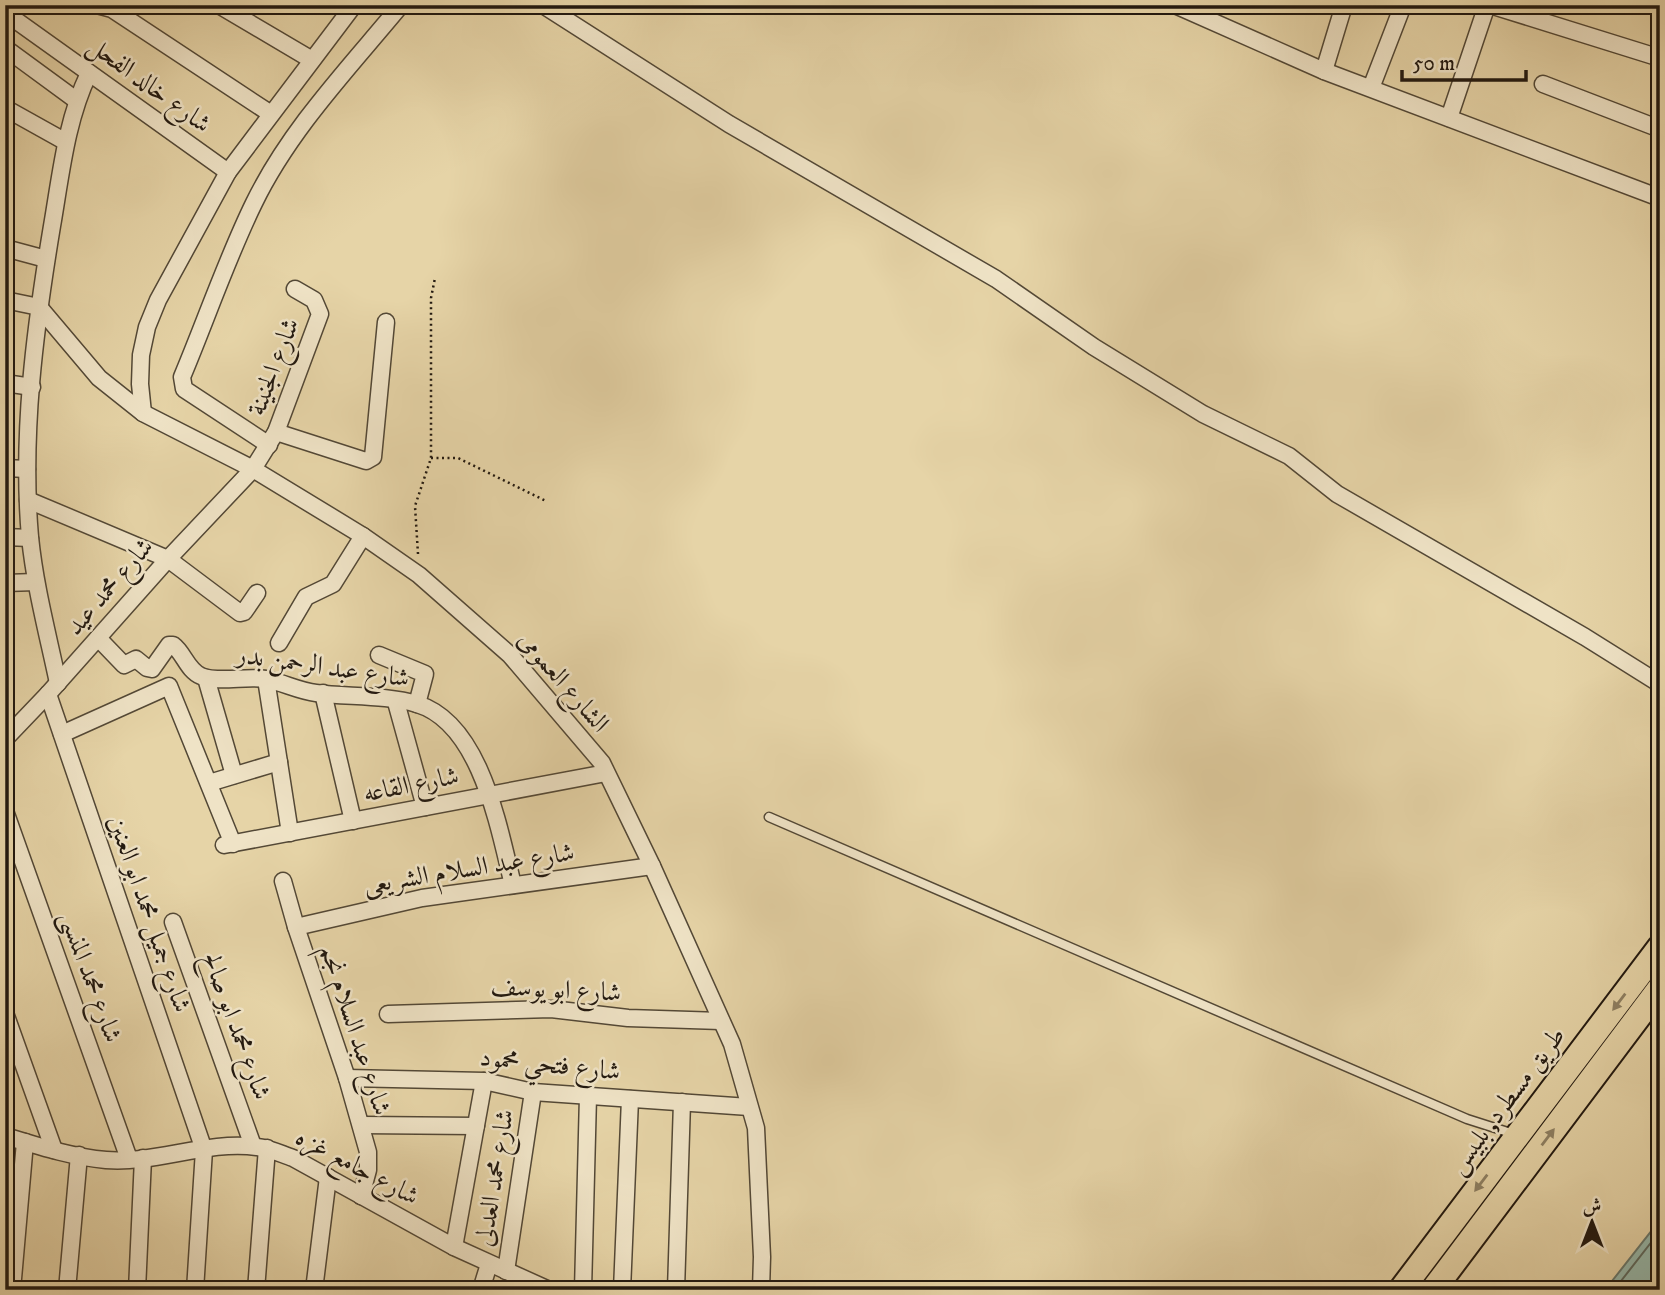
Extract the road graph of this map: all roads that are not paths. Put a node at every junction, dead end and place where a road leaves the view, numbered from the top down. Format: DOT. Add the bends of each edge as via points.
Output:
graph roads {
  1 [pos="79,5"];
  2 [pos="86,5"];
  3 [pos="97,5"];
  4 [pos="219,5"];
  5 [pos="354,5"];
  6 [pos="401,5"];
  7 [pos="543,5"];
  8 [pos="1175,5"];
  9 [pos="1344,5"];
  10 [pos="1403,5"];
  11 [pos="1489,5"];
  12 [pos="1196,10"];
  13 [pos="6,14"];
  14 [pos="5,48"];
  15 [pos="1660,58"];
  16 [pos="312,60"];
  17 [pos="1324,71"];
  18 [pos="89,73"];
  19 [pos="1543,85"];
  20 [pos="1371,88"];
  21 [pos="76,100"];
  22 [pos="5,108"];
  23 [pos="271,114"];
  24 [pos="1449,118"];
  25 [pos="1660,129"];
  26 [pos="66,142"];
  27 [pos="228,172"];
  28 [pos="1660,198"];
  29 [pos="5,248"];
  30 [pos="46,259"];
  31 [pos="295,289"];
  32 [pos="5,300"];
  33 [pos="39,307"];
  34 [pos="386,321"];
  35 [pos="5,383"];
  36 [pos="32,387"];
  37 [pos="143,412"];
  38 [pos="273,439"];
  39 [pos="5,468"];
  40 [pos="27,469"];
  41 [pos="253,469"];
  42 [pos="28,500"];
  43 [pos="363,536"];
  44 [pos="5,537"];
  45 [pos="30,538"];
  46 [pos="168,559"];
  47 [pos="36,582"];
  48 [pos="5,583"];
  49 [pos="257,593"];
  50 [pos="98,638"];
  51 [pos="279,643"];
  52 [pos="379,654"];
  53 [pos="206,678"];
  54 [pos="266,679"];
  55 [pos="1660,684"];
  56 [pos="53,689"];
  57 [pos="323,693"];
  58 [pos="396,702"];
  59 [pos="416,704"];
  60 [pos="62,734"];
  61 [pos="5,739"];
  62 [pos="279,762"];
  63 [pos="607,773"];
  64 [pos="234,775"];
  65 [pos="209,783"];
  66 [pos="491,795"];
  67 [pos="425,807"];
  68 [pos="5,811"];
  69 [pos="769,817"];
  70 [pos="354,821"];
  71 [pos="290,833"];
  72 [pos="652,866"];
  73 [pos="283,881"];
  74 [pos="513,885"];
  75 [pos="173,922"];
  76 [pos="296,927"];
  77 [pos="1660,947"];
  78 [pos="1660,988"];
  79 [pos="5,1013"];
  80 [pos="388,1014"];
  81 [pos="721,1021"];
  82 [pos="347,1078"];
  83 [pos="484,1081"];
  84 [pos="533,1092"];
  85 [pos="589,1096"];
  86 [pos="630,1099"];
  87 [pos="682,1102"];
  88 [pos="749,1107"];
  89 [pos="361,1125"];
  90 [pos="476,1126"];
  91 [pos="1518,1135"];
  92 [pos="5,1136"];
  93 [pos="24,1142"];
  94 [pos="260,1147"];
  95 [pos="54,1150"];
  96 [pos="204,1150"];
  97 [pos="79,1155"];
  98 [pos="136,1159"];
  99 [pos="328,1177"];
  100 [pos="361,1196"];
  101 [pos="454,1247"];
  102 [pos="489,1264"];
  103 [pos="506,1271"];
  104 [pos="523,1284"];
  105 [pos="12,1290"];
  106 [pos="66,1290"];
  107 [pos="137,1290"];
  108 [pos="195,1290"];
  109 [pos="256,1290"];
  110 [pos="314,1290"];
  111 [pos="481,1290"];
  112 [pos="549,1290"];
  113 [pos="583,1290"];
  114 [pos="622,1290"];
  115 [pos="676,1290"];
  116 [pos="761,1290"];
  117 [pos="1401,1290"];
  118 [pos="1433,1290"];
  1 -- 2 [label="street"];
  3 -- 23 [label="street" via="112,9"];
  4 -- 16 [label="street"];
  5 -- 16 [label="street"];
  6 -- 38 [label="street" via="317,106 254,203 181,382 184,389"];
  7 -- 55 [label="street" via="729,124 996,279 1192,407 1289,457 1337,494"];
  8 -- 12 [label="street"];
  9 -- 17 [label="street"];
  10 -- 20 [label="street"];
  11 -- 15 [label="street"];
  11 -- 24 [label="street"];
  12 -- 17 [label="street"];
  13 -- 18 [label="street, شارع خالد الفحل"];
  14 -- 21 [label="street"];
  16 -- 23 [label="street"];
  17 -- 20 [label="street"];
  18 -- 21 [label="street, شارع جميل محمد ابو العنين"];
  18 -- 27 [label="street, شارع خالد الفحل"];
  19 -- 25 [label="street"];
  20 -- 24 [label="street"];
  21 -- 26 [label="street, شارع جميل محمد ابو العنين"];
  22 -- 26 [label="street"];
  23 -- 27 [label="street"];
  24 -- 28 [label="street"];
  26 -- 30 [label="street, شارع جميل محمد ابو العنين"];
  27 -- 37 [label="street" via="148,327 141,355"];
  29 -- 30 [label="street"];
  30 -- 33 [label="street, شارع جميل محمد ابو العنين"];
  31 -- 38 [label="street, شارع الجنينة" via="314,300 320,314"];
  32 -- 33 [label="street"];
  33 -- 36 [label="street, شارع جميل محمد ابو العنين"];
  33 -- 37 [label="street, الشارع العمومى" via="99,378"];
  34 -- 38 [label="street" via="373,457 366,461"];
  35 -- 36 [label="street"];
  36 -- 40 [label="street, شارع جميل محمد ابو العنين"];
  37 -- 41 [label="street, الشارع العمومى"];
  38 -- 41 [label="street, شارع الجنينة"];
  39 -- 40 [label="street"];
  40 -- 42 [label="street, شارع جميل محمد ابو العنين"];
  41 -- 43 [label="street, الشارع العمومى"];
  41 -- 46 [label="street, شارع محمد عيد"];
  42 -- 45 [label="street, شارع جميل محمد ابو العنين"];
  42 -- 46 [label="street"];
  43 -- 51 [label="street" via="332,584 306,597"];
  43 -- 63 [label="street, الشارع العمومى" via="419,575 510,655"];
  44 -- 45 [label="street"];
  45 -- 47 [label="street, شارع جميل محمد ابو العنين"];
  46 -- 49 [label="street" via="240,613"];
  46 -- 50 [label="street, شارع محمد عيد"];
  47 -- 48 [label="street"];
  47 -- 56 [label="street, شارع جميل محمد ابو العنين"];
  50 -- 53 [label="street, شارع عبد الرحمن بدر" via="122,664 136,659 150,669 173,645 194,672"];
  50 -- 56 [label="street, شارع محمد عيد"];
  52 -- 59 [label="street" via="425,674"];
  53 -- 54 [label="street, شارع عبد الرحمن بدر"];
  53 -- 64 [label="street"];
  54 -- 57 [label="street, شارع عبد الرحمن بدر"];
  54 -- 62 [label="street"];
  56 -- 60 [label="street, شارع جميل محمد ابو العنين"];
  56 -- 61 [label="street, شارع محمد عيد"];
  57 -- 58 [label="street, شارع عبد الرحمن بدر"];
  57 -- 70 [label="street"];
  58 -- 59 [label="street, شارع عبد الرحمن بدر"];
  58 -- 67 [label="street"];
  59 -- 66 [label="street, شارع عبد الرحمن بدر" via="452,726"];
  60 -- 65 [label="street" via="169,686"];
  60 -- 96 [label="street, شارع جميل محمد ابو العنين"];
  62 -- 64 [label="street"];
  62 -- 71 [label="street"];
  63 -- 66 [label="street, شارع القاعه"];
  63 -- 72 [label="street, الشارع العمومى"];
  64 -- 65 [label="street"];
  65 -- 71 [label="street, شارع القاعه" via="229,845"];
  66 -- 67 [label="street, شارع القاعه"];
  66 -- 74 [label="street, شارع عبد الرحمن بدر"];
  67 -- 70 [label="street, شارع القاعه"];
  68 -- 98 [label="street, شارع محمد المنسى"];
  69 -- 91 [label="lane" via="1467,1119"];
  70 -- 71 [label="street, شارع القاعه"];
  72 -- 74 [label="street, شارع عبد السلام الشريعى"];
  72 -- 81 [label="street, الشارع العمومى"];
  73 -- 76 [label="street, شارع عبد السلام نجم"];
  74 -- 76 [label="street, شارع عبد السلام الشريعى" via="392,904"];
  75 -- 94 [label="street, شارع محمد ابو صالح"];
  76 -- 82 [label="street, شارع عبد السلام نجم"];
  77 -- 91 [label="main road, طريق مسطرد, بلبيس, one-way"];
  118 -- 78 [label="main road, طريق مسطرد, بلبيس, one-way"];
  79 -- 95 [label="street"];
  80 -- 81 [label="street, شارع ابو يوسف" via="521,1008"];
  81 -- 88 [label="street, الشارع العمومى"];
  82 -- 83 [label="street, شارع فتحي محمود"];
  82 -- 89 [label="street, شارع عبد السلام نجم"];
  83 -- 84 [label="street, شارع فتحي محمود"];
  83 -- 90 [label="street"];
  84 -- 85 [label="street, شارع فتحي محمود"];
  84 -- 103 [label="street, شارع محمد العدلى"];
  85 -- 86 [label="street, شارع فتحي محمود"];
  85 -- 113 [label="street"];
  86 -- 87 [label="street, شارع فتحي محمود"];
  86 -- 114 [label="street"];
  87 -- 88 [label="street, شارع فتحي محمود"];
  87 -- 115 [label="street"];
  88 -- 116 [label="street, الشارع العمومى" via="756,1128"];
  89 -- 90 [label="street"];
  89 -- 100 [label="street, شارع عبد السلام نجم" via="369,1161"];
  90 -- 101 [label="street"];
  91 -- 117 [label="main road, طريق مسطرد, بلبيس, one-way"];
  92 -- 93 [label="street, شارع جامع غزه"];
  93 -- 95 [label="street, شارع جامع غزه"];
  93 -- 105 [label="street"];
  94 -- 96 [label="street, شارع جامع غزه"];
  94 -- 99 [label="street, شارع جامع غزه"];
  94 -- 109 [label="street, شارع محمد ابو صالح"];
  95 -- 97 [label="street, شارع جامع غزه"];
  96 -- 98 [label="street, شارع جامع غزه"];
  96 -- 108 [label="street"];
  97 -- 98 [label="street, شارع جامع غزه"];
  97 -- 106 [label="street"];
  98 -- 107 [label="street"];
  99 -- 100 [label="street, شارع جامع غزه"];
  99 -- 110 [label="street"];
  100 -- 101 [label="street, شارع جامع غزه"];
  101 -- 102 [label="street, شارع جامع غزه"];
  102 -- 103 [label="street, شارع جامع غزه"];
  102 -- 111 [label="street"];
  103 -- 104 [label="street, شارع جامع غزه"];
  104 -- 112 [label="street, شارع جامع غزه"];
}
